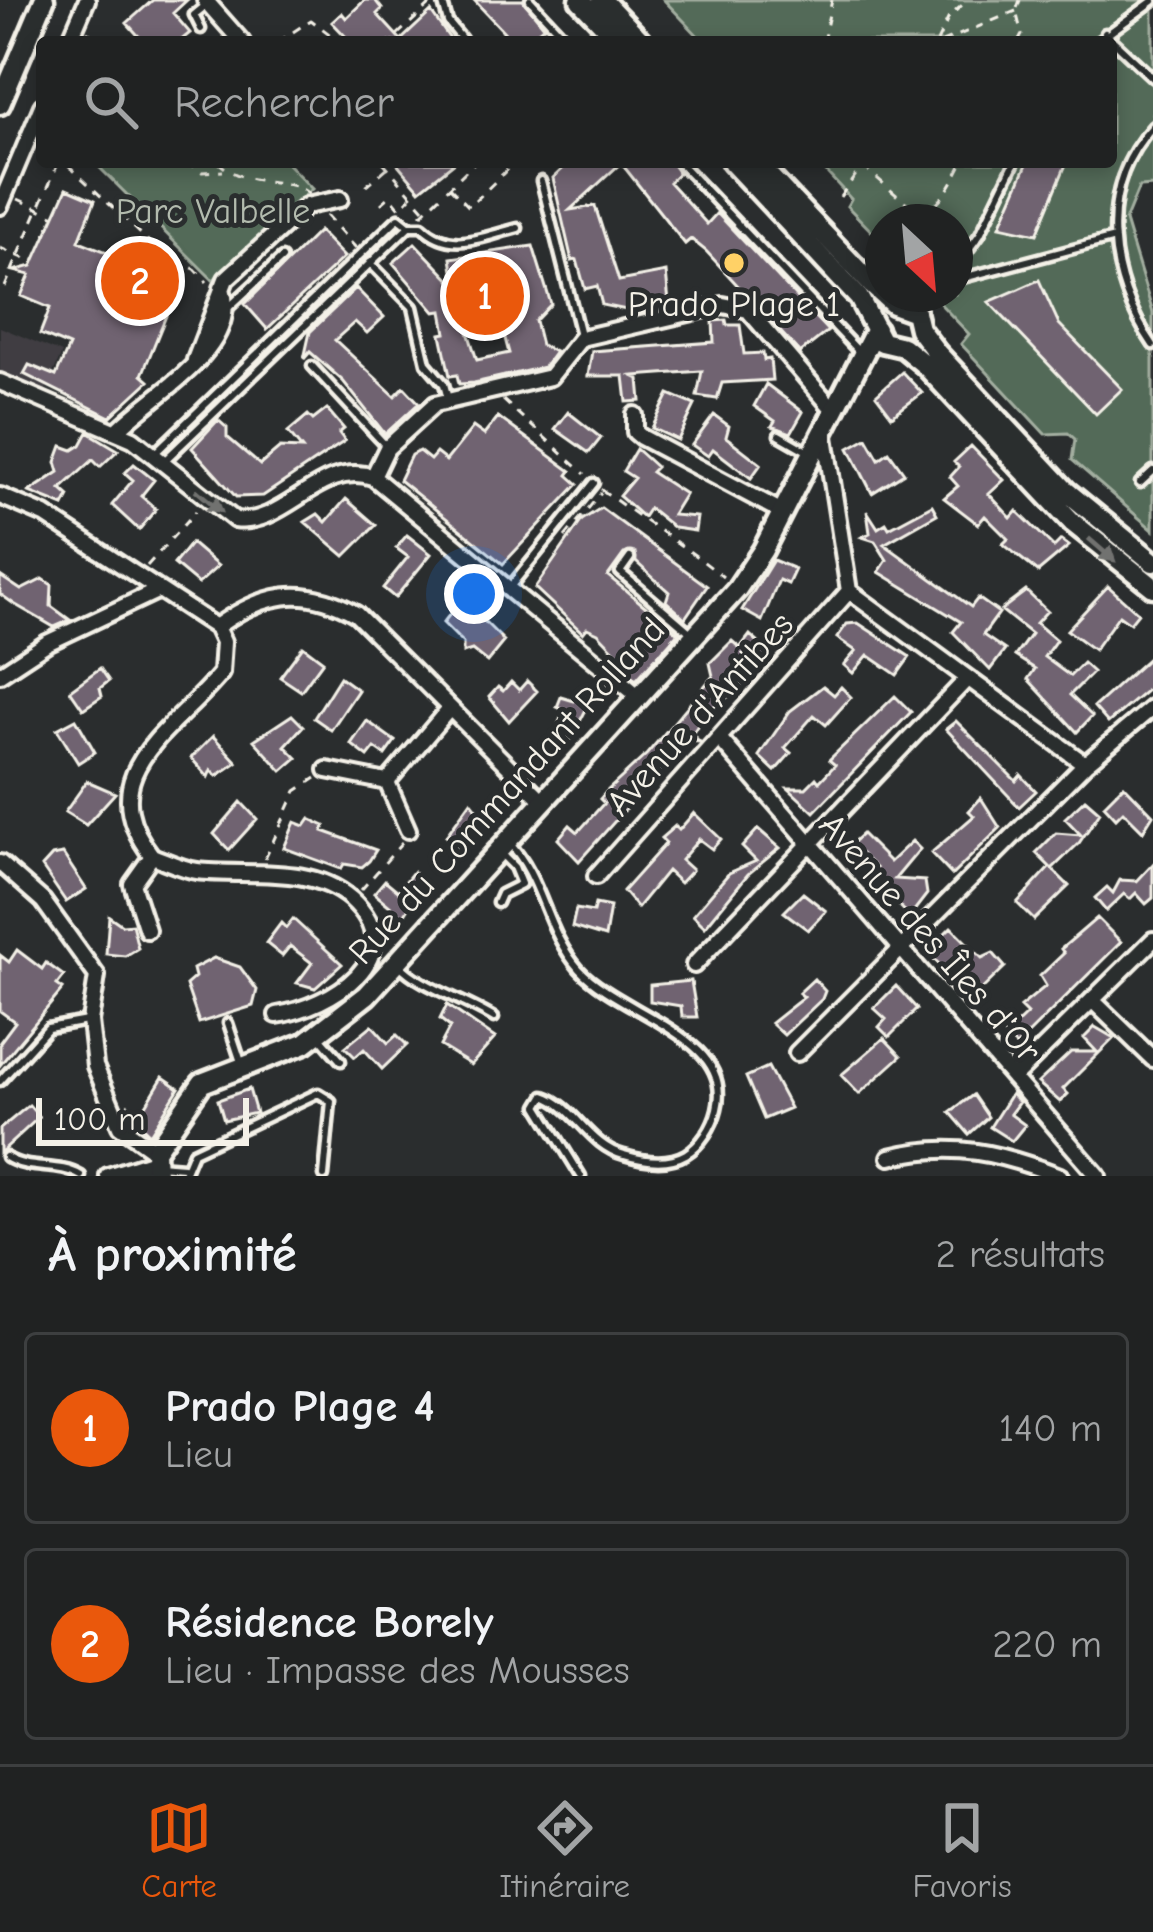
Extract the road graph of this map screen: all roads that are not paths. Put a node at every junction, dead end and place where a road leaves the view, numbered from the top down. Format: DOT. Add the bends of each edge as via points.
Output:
graph roads {
  1 [pos="44,0"];
  2 [pos="87,0"];
  3 [pos="439,0"];
  4 [pos="530,0"];
  5 [pos="580,0"];
  6 [pos="602,0"];
  7 [pos="1153,1"];
  8 [pos="206,2"];
  9 [pos="201,29"];
  10 [pos="1105,33"];
  11 [pos="72,36"];
  12 [pos="237,36"];
  13 [pos="459,36"];
  14 [pos="563,36"];
  15 [pos="614,36"];
  16 [pos="636,36"];
  17 [pos="1102,36"];
  18 [pos="1108,36"];
  19 [pos="1117,44"];
  20 [pos="1153,78"];
  21 [pos="0,104"];
  22 [pos="36,120"];
  23 [pos="1153,126"];
  24 [pos="685,168"];
  25 [pos="737,168"];
  26 [pos="762,168"];
  27 [pos="1012,168"];
  28 [pos="542,181"];
  29 [pos="340,199"];
  30 [pos="3,200"];
  31 [pos="409,226"];
  32 [pos="518,229"];
  33 [pos="1111,239"];
  34 [pos="973,244"];
  35 [pos="283,258"];
  36 [pos="370,263"];
  37 [pos="865,270"];
  38 [pos="973,275"];
  39 [pos="894,312"];
  40 [pos="907,312"];
  41 [pos="221,318"];
  42 [pos="876,325"];
  43 [pos="920,329"];
  44 [pos="581,338"];
  45 [pos="1153,345"];
  46 [pos="899,347"];
  47 [pos="863,357"];
  48 [pos="312,366"];
  49 [pos="853,381"];
  50 [pos="0,382"];
  51 [pos="448,399"];
  52 [pos="635,415"];
  53 [pos="828,418"];
  54 [pos="116,430"];
  55 [pos="779,435"];
  56 [pos="387,448"];
  57 [pos="158,458"];
  58 [pos="807,459"];
  59 [pos="1153,472"];
  60 [pos="373,477"];
  61 [pos="830,482"];
  62 [pos="594,483"];
  63 [pos="1140,483"];
  64 [pos="0,496"];
  65 [pos="782,512"];
  66 [pos="630,558"];
  67 [pos="1153,562"];
  68 [pos="1153,587"];
  69 [pos="507,591"];
  70 [pos="849,591"];
  71 [pos="163,592"];
  72 [pos="216,627"];
  73 [pos="694,636"];
  74 [pos="0,674"];
  75 [pos="967,679"];
  76 [pos="635,699"];
  77 [pos="449,709"];
  78 [pos="1150,717"];
  79 [pos="719,738"];
  80 [pos="1085,764"];
  81 [pos="328,770"];
  82 [pos="387,782"];
  83 [pos="542,800"];
  84 [pos="408,830"];
  85 [pos="501,845"];
  86 [pos="808,845"];
  87 [pos="152,856"];
  88 [pos="0,863"];
  89 [pos="596,876"];
  90 [pos="497,904"];
  91 [pos="146,930"];
  92 [pos="1153,940"];
  93 [pos="901,950"];
  94 [pos="396,962"];
  95 [pos="694,964"];
  96 [pos="1092,1000"];
  97 [pos="277,1015"];
  98 [pos="494,1018"];
  99 [pos="90,1021"];
  100 [pos="227,1023"];
  101 [pos="318,1034"];
  102 [pos="797,1053"];
  103 [pos="1153,1059"];
  104 [pos="341,1061"];
  105 [pos="243,1066"];
  106 [pos="1012,1078"];
  107 [pos="0,1081"];
  108 [pos="6,1157"];
  109 [pos="890,1157"];
  110 [pos="155,1163"];
  111 [pos="183,1172"];
  112 [pos="81,1176"];
  113 [pos="108,1176"];
  114 [pos="324,1176"];
  115 [pos="581,1176"];
  116 [pos="1060,1176"];
  117 [pos="1098,1176"];
  1 -- 21 [label="main road"];
  2 -- 11 [label="street"];
  3 -- 13 [label="lane"];
  4 -- 14 [label="lane"];
  5 -- 15 [label="main road"];
  6 -- 16 [label="main road"];
  7 -- 10 [label="lane"];
  8 -- 9 [label="lane" via="194,15"];
  8 -- 12 [label="street"];
  10 -- 17 [label="lane"];
  10 -- 18 [label="lane"];
  19 -- 20 [label="lane"];
  22 -- 30 [label="street"];
  23 -- 33 [label="lane" via="1114,201"];
  24 -- 47 [label="lane"];
  25 -- 42 [label="main road"];
  26 -- 37 [label="main road"];
  27 -- 34 [label="lane"];
  28 -- 44 [label="lane"];
  29 -- 41 [label="street" via="306,206 214,285"];
  31 -- 32 [label="lane" via="451,245"];
  31 -- 36 [label="lane"];
  31 -- 57 [label="lane" via="399,218"];
  33 -- 38 [label="lane"];
  33 -- 45 [label="lane"];
  35 -- 41 [label="lane"];
  36 -- 51 [label="lane" via="413,308 426,364"];
  36 -- 57 [label="lane"];
  39 -- 42 [label="main road, Rue du Commandant Rolland"];
  40 -- 43 [label="main road"];
  41 -- 54 [label="street" via="195,360"];
  42 -- 46 [label="main road" via="882,341"];
  42 -- 47 [label="main road, Rue du Commandant Rolland"];
  43 -- 46 [label="main road, Rue du Commandant Rolland"];
  43 -- 67 [label="main road" via="1066,491"];
  44 -- 51 [label="street" via="555,374"];
  44 -- 53 [label="street" via="739,305"];
  46 -- 49 [label="main road, Rue du Commandant Rolland"];
  46 -- 68 [label="main road, one-way" via="1073,524"];
  47 -- 49 [label="main road, Rue du Commandant Rolland"];
  48 -- 56 [label="lane"];
  49 -- 53 [label="main road, Rue du Commandant Rolland"];
  50 -- 54 [label="street"];
  51 -- 56 [label="street"];
  52 -- 65 [label="street" via="641,437"];
  53 -- 58 [label="main road, Rue du Commandant Rolland"];
  53 -- 61 [label="street"];
  54 -- 57 [label="street"];
  55 -- 58 [label="lane"];
  56 -- 60 [label="street"];
  57 -- 60 [label="street, one-way" via="242,521 339,475"];
  58 -- 61 [label="street"];
  58 -- 65 [label="main road, Rue du Commandant Rolland"];
  59 -- 63 [label="lane"];
  60 -- 69 [label="street"];
  61 -- 70 [label="street"];
  62 -- 69 [label="lane"];
  64 -- 71 [label="street" via="45,514"];
  65 -- 73 [label="main road, Rue du Commandant Rolland" via="737,589"];
  66 -- 73 [label="lane" via="620,572"];
  69 -- 76 [label="street"];
  70 -- 75 [label="street"];
  70 -- 79 [label="street, Avenue d'Antibes"];
  71 -- 72 [label="street"];
  71 -- 74 [label="street" via="47,643"];
  72 -- 77 [label="street" via="269,597 325,599 356,614"];
  72 -- 87 [label="street" via="221,673 158,736 133,776 129,812"];
  73 -- 76 [label="main road, Rue du Commandant Rolland"];
  75 -- 80 [label="street"];
  75 -- 86 [label="street"];
  76 -- 83 [label="main road, Rue du Commandant Rolland"];
  77 -- 82 [label="street"];
  77 -- 83 [label="street"];
  78 -- 80 [label="street"];
  79 -- 86 [label="street, Avenue des Îles d'Or"];
  79 -- 89 [label="street, Avenue d'Antibes"];
  80 -- 93 [label="street"];
  81 -- 82 [label="street"];
  82 -- 84 [label="street"];
  83 -- 85 [label="main road, Rue du Commandant Rolland"];
  85 -- 90 [label="lane" via="521,884"];
  85 -- 94 [label="main road, Rue du Commandant Rolland"];
  85 -- 115 [label="lane" via="531,870 545,915 576,967 606,995 694,1044 713,1062 718,1082 715,1119 692,1151 674,1160 617,1154 544,1096 544,1120"];
  86 -- 93 [label="street, Avenue des Îles d'Or"];
  86 -- 95 [label="street"];
  87 -- 91 [label="street" via="131,884"];
  87 -- 97 [label="street" via="195,871 319,882 352,900 372,936 368,961 326,1003"];
  88 -- 99 [label="street" via="43,901 97,976"];
  92 -- 96 [label="street"];
  93 -- 102 [label="street"];
  93 -- 106 [label="street, Avenue des Îles d'Or"];
  94 -- 98 [label="lane"];
  94 -- 101 [label="main road, Rue du Commandant Rolland"];
  96 -- 103 [label="street"];
  96 -- 106 [label="street"];
  99 -- 107 [label="lane" via="48,1028"];
  99 -- 110 [label="street" via="91,1054 120,1126"];
  100 -- 105 [label="lane"];
  101 -- 104 [label="lane"];
  101 -- 105 [label="main road, Rue du Commandant Rolland"];
  105 -- 110 [label="main road, Rue du Commandant Rolland" via="202,1083"];
  106 -- 117 [label="street, Avenue des Îles d'Or"];
  108 -- 112 [label="lane"];
  109 -- 116 [label="street" via="969,1147"];
  110 -- 111 [label="lane"];
  110 -- 113 [label="street"];
  111 -- 114 [label="lane" via="193,1152 319,1093 331,1101"];
}
